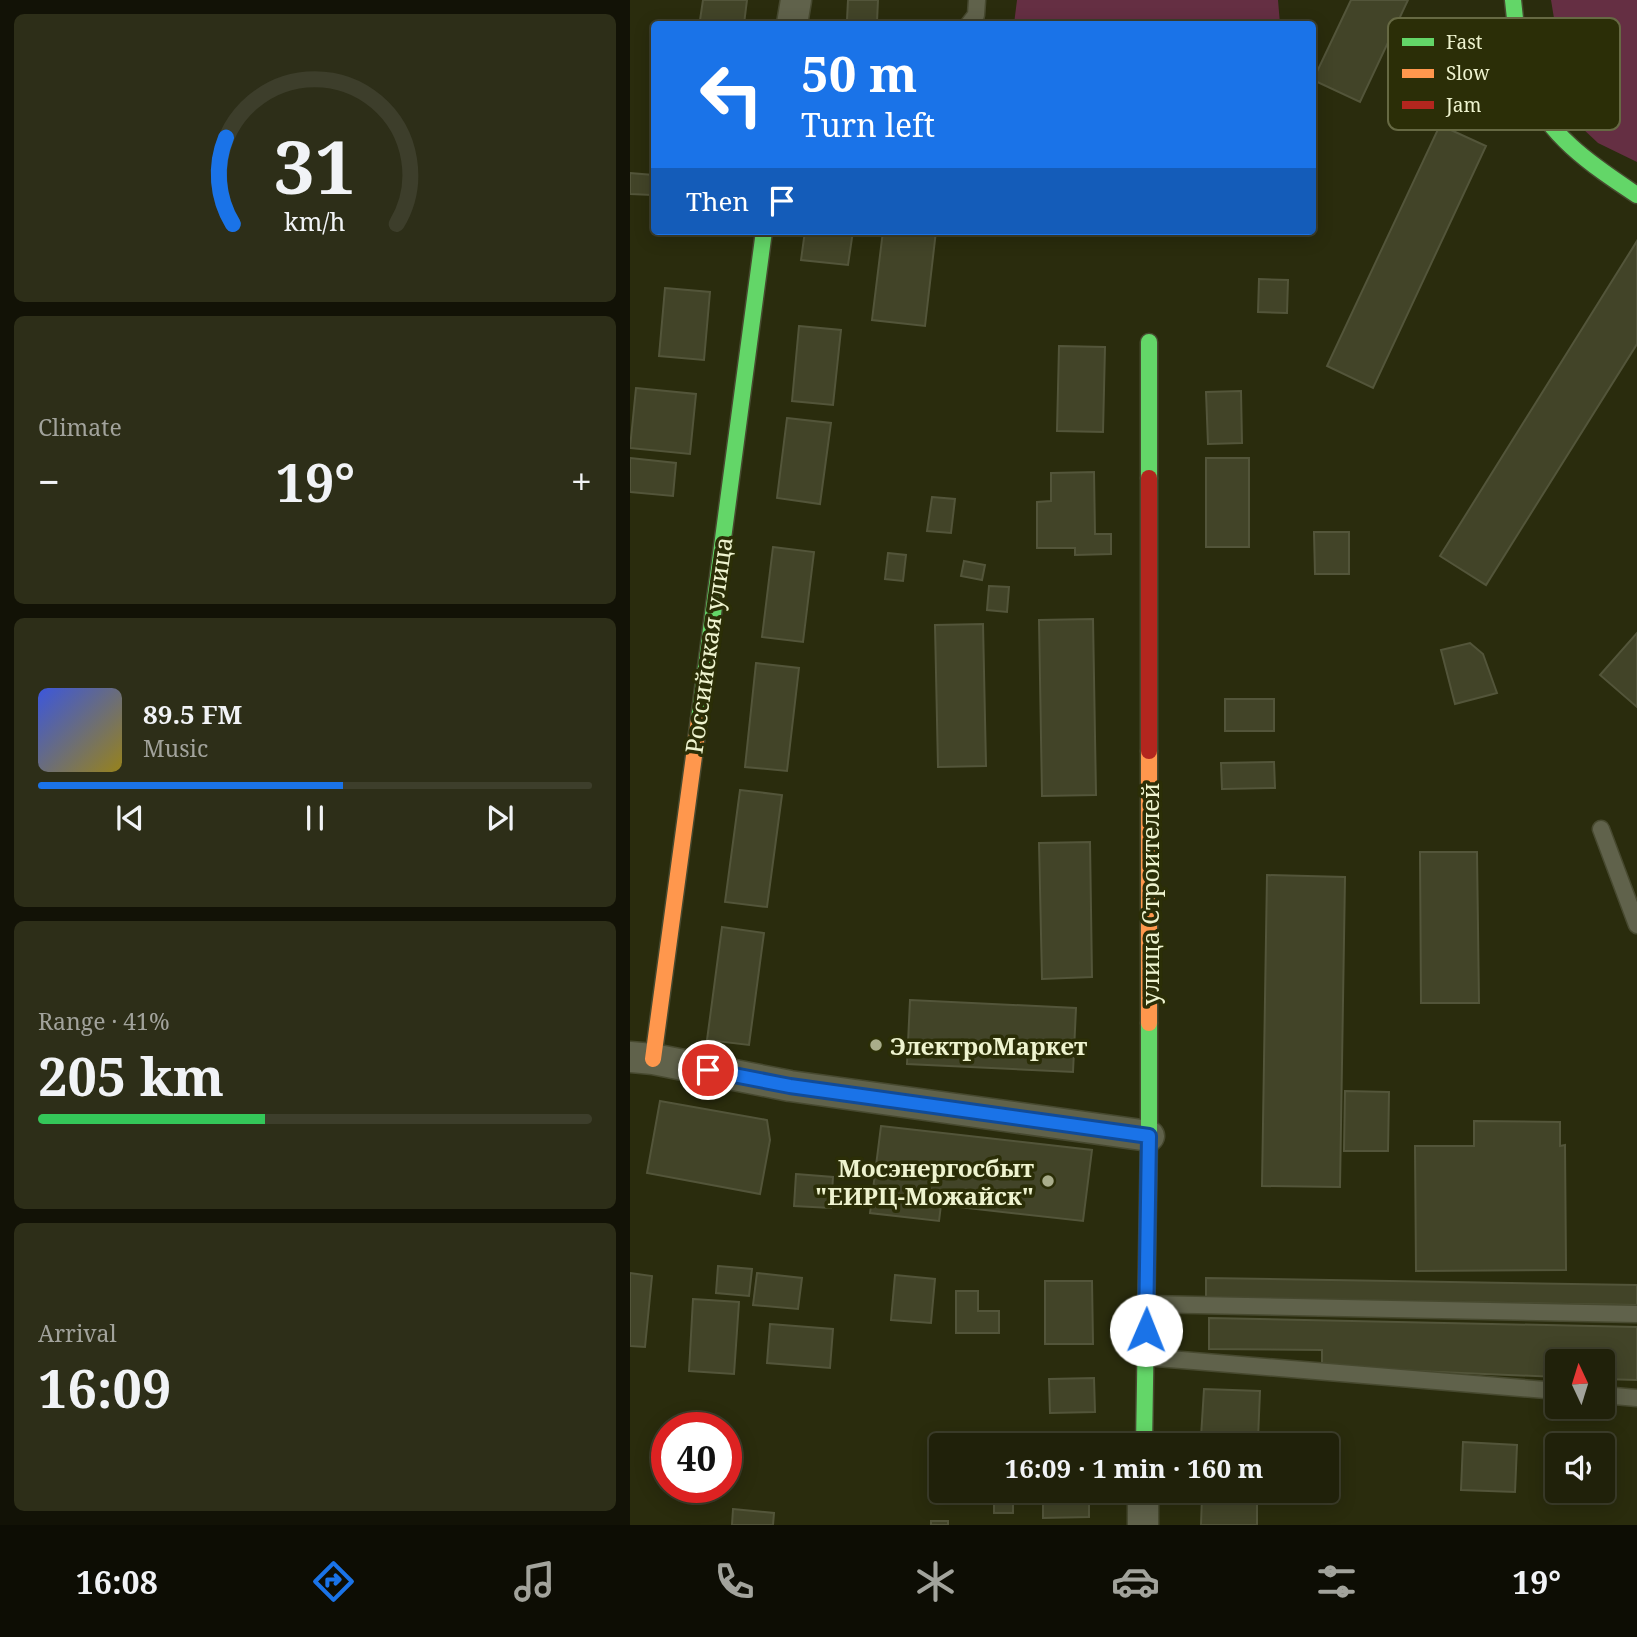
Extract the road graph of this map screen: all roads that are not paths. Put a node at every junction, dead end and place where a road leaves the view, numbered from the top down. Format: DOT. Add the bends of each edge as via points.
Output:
graph roads {
  1 [pos="796,0"];
  2 [pos="978,0"];
  3 [pos="1513,0"];
  4 [pos="1515,18"];
  5 [pos="792,21"];
  6 [pos="971,21"];
  7 [pos="1555,130"];
  8 [pos="1637,195"];
  9 [pos="763,235"];
  10 [pos="1149,342"];
  11 [pos="1601,829"];
  12 [pos="1637,925"];
  13 [pos="641,1058"];
  14 [pos="1149,1136"];
  15 [pos="1146,1304"];
  16 [pos="1637,1314"];
  17 [pos="1145,1357"];
  18 [pos="1545,1390"];
  19 [pos="1615,1396"];
  20 [pos="1637,1398"];
  21 [pos="1144,1433"];
  22 [pos="1143,1503"];
  23 [pos="1143,1525"];
  1 -- 5 [label="street"];
  2 -- 6 [label="lane"];
  3 -- 4 [label="street"];
  7 -- 8 [label="street" via="1577,153"];
  9 -- 13 [label="street, Российская улица"];
  10 -- 14 [label="street, улица Строителей"];
  11 -- 12 [label="lane"];
  13 -- 14 [label="street" via="790,1086"];
  14 -- 15 [label="street, улица Строителей"];
  15 -- 16 [label="lane"];
  15 -- 17 [label="street, улица Строителей"];
  17 -- 18 [label="lane"];
  17 -- 21 [label="street, улица Строителей"];
  19 -- 20 [label="lane"];
  22 -- 23 [label="street"];
}
